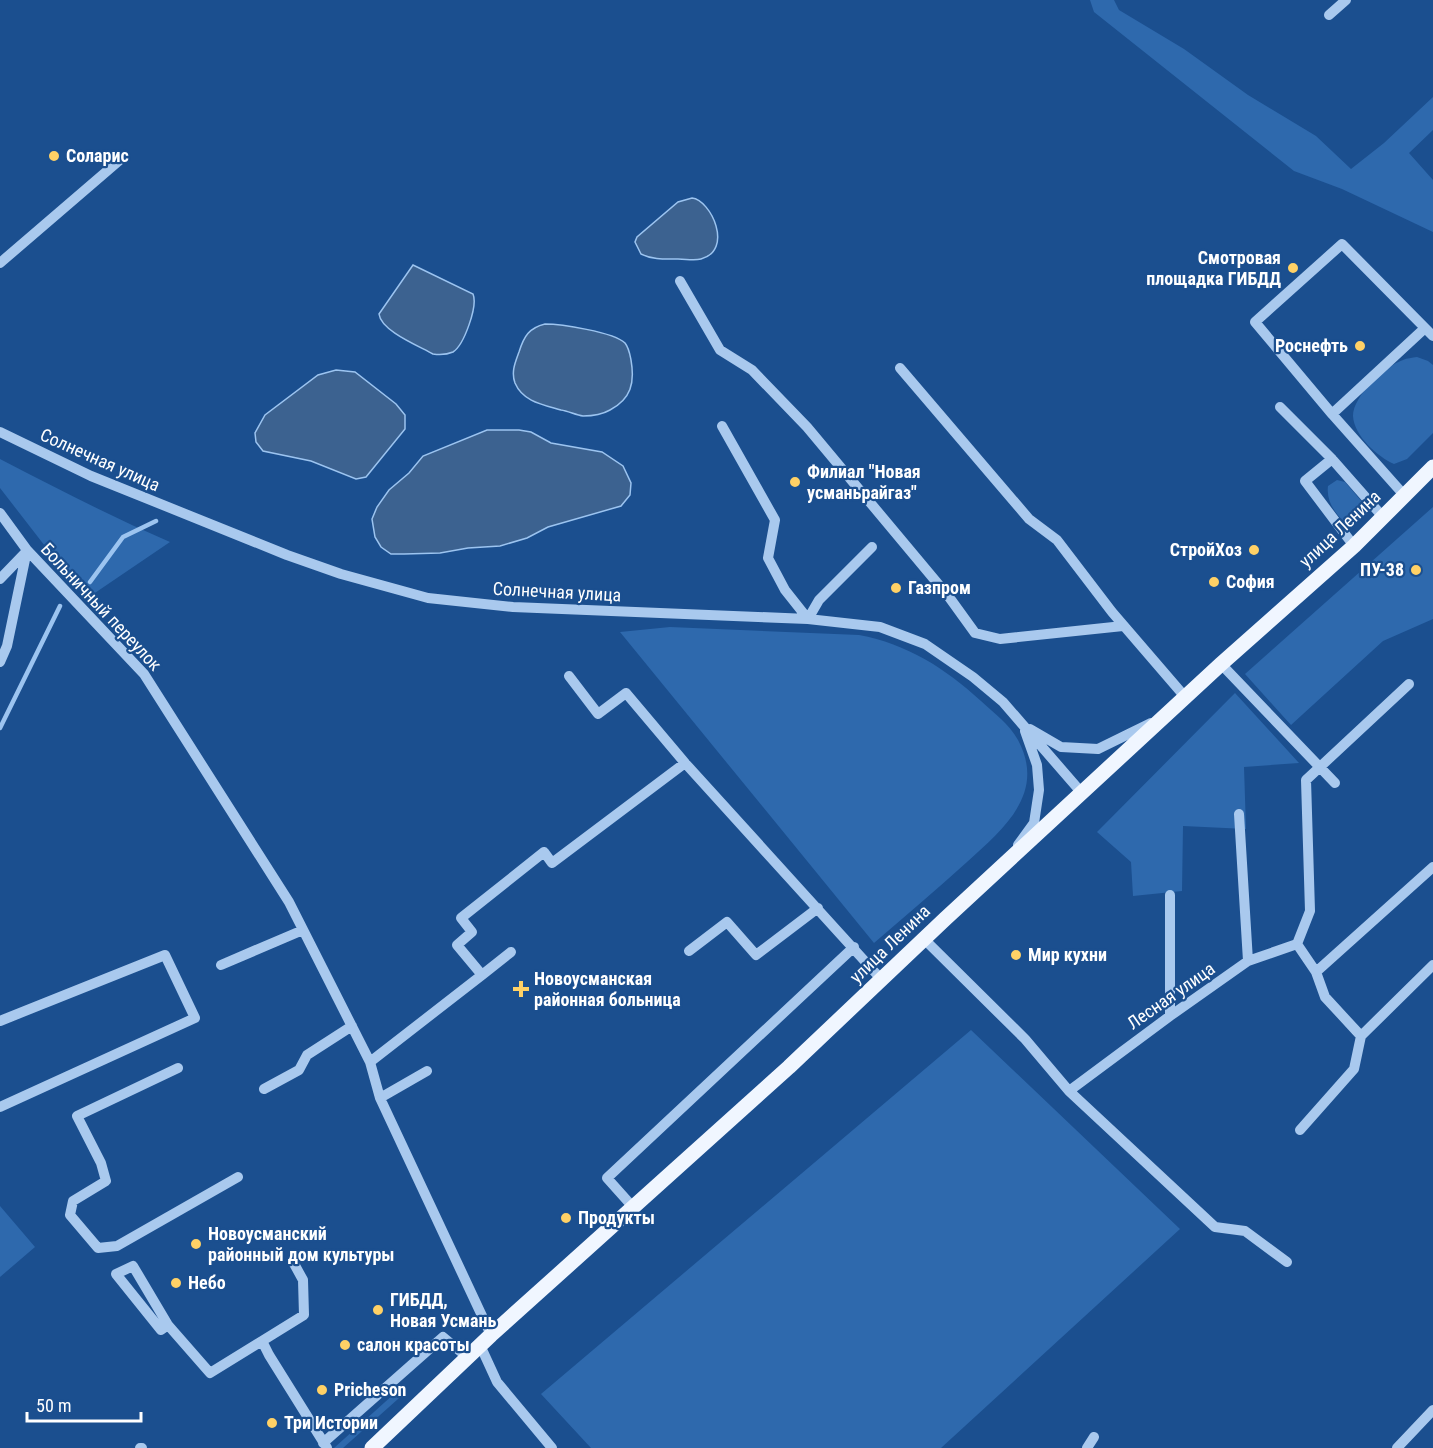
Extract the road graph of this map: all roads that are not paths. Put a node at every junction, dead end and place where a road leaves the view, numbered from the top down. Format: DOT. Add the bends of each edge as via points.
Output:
graph roads {
  1 [pos="1346,0"];
  2 [pos="1329,15"];
  3 [pos="122,159"];
  4 [pos="0,263"];
  5 [pos="680,281"];
  6 [pos="1429,332"];
  7 [pos="900,368"];
  8 [pos="1280,407"];
  9 [pos="1332,414"];
  10 [pos="722,426"];
  11 [pos="0,432"];
  12 [pos="1332,459"];
  13 [pos="1433,467"];
  14 [pos="1404,495"];
  15 [pos="0,513"];
  16 [pos="1383,517"];
  17 [pos="1354,546"];
  18 [pos="872,547"];
  19 [pos="27,550"];
  20 [pos="0,579"];
  21 [pos="808,619"];
  22 [pos="1123,626"];
  23 [pos="0,662"];
  24 [pos="1221,664"];
  25 [pos="569,676"];
  26 [pos="1409,684"];
  27 [pos="1186,698"];
  28 [pos="1162,718"];
  29 [pos="1023,725"];
  30 [pos="685,763"];
  31 [pos="1320,767"];
  32 [pos="1335,783"];
  33 [pos="1081,792"];
  34 [pos="1239,814"];
  35 [pos="1003,865"];
  36 [pos="1433,867"];
  37 [pos="1170,895"];
  38 [pos="818,908"];
  39 [pos="303,930"];
  40 [pos="924,939"];
  41 [pos="1297,944"];
  42 [pos="854,947"];
  43 [pos="511,951"];
  44 [pos="689,951"];
  45 [pos="1248,961"];
  46 [pos="221,965"];
  47 [pos="1433,965"];
  48 [pos="1316,972"];
  49 [pos="482,975"];
  50 [pos="881,979"];
  51 [pos="1170,1016"];
  52 [pos="0,1021"];
  53 [pos="352,1026"];
  54 [pos="1361,1036"];
  55 [pos="370,1062"];
  56 [pos="178,1068"];
  57 [pos="427,1071"];
  58 [pos="264,1089"];
  59 [pos="1069,1091"];
  60 [pos="380,1098"];
  61 [pos="0,1107"];
  62 [pos="1300,1130"];
  63 [pos="238,1177"];
  64 [pos="632,1206"];
  65 [pos="292,1260"];
  66 [pos="1287,1262"];
  67 [pos="168,1325"];
  68 [pos="486,1340"];
  69 [pos="262,1341"];
  70 [pos="467,1358"];
  71 [pos="1433,1410"];
  72 [pos="1094,1437"];
  73 [pos="325,1445"];
  74 [pos="372,1448"];
  75 [pos="552,1448"];
  76 [pos="1087,1448"];
  77 [pos="1397,1448"];
  1 -- 2 [label="street"];
  3 -- 4 [label="street"];
  5 -- 22 [label="street" via="720,350 752,370 807,427 975,633 999,639"];
  6 -- 9 [label="street"];
  6 -- 9 [label="street" via="1342,244 1255,322"];
  7 -- 22 [label="street" via="1029,519 1057,540"];
  8 -- 12 [label="street"];
  9 -- 14 [label="street"];
  10 -- 21 [label="street" via="775,520 768,558 785,590"];
  11 -- 21 [label="street, Солнечная улица" via="91,476 287,555 428,598 513,607"];
  12 -- 16 [label="street"];
  12 -- 17 [label="street" via="1305,481"];
  13 -- 14 [label="main road, улица Ленина"];
  14 -- 16 [label="main road, улица Ленина"];
  15 -- 19 [label="street"];
  16 -- 17 [label="main road, улица Ленина"];
  17 -- 24 [label="main road, улица Ленина"];
  18 -- 21 [label="street" via="819,600"];
  19 -- 20 [label="street"];
  19 -- 23 [label="street, Больничный переулок" via="8,646"];
  19 -- 39 [label="street, Больничный переулок" via="144,674 290,902"];
  21 -- 29 [label="street, Солнечная улица" via="880,627 924,644 973,677"];
  22 -- 27 [label="street"];
  24 -- 27 [label="main road, улица Ленина"];
  24 -- 31 [label="street"];
  25 -- 30 [label="street" via="598,714 626,693"];
  26 -- 31 [label="street"];
  27 -- 28 [label="main road, улица Ленина"];
  28 -- 29 [label="street" via="1098,749 1061,747"];
  28 -- 33 [label="main road, улица Ленина"];
  29 -- 33 [label="street, Солнечная улица"];
  29 -- 35 [label="street" via="1037,765 1039,790 1034,823"];
  30 -- 38 [label="street"];
  30 -- 49 [label="street" via="552,863 544,852 460,918 472,932 457,945"];
  31 -- 32 [label="street"];
  31 -- 41 [label="street" via="1306,780 1310,911"];
  33 -- 35 [label="main road, улица Ленина"];
  34 -- 45 [label="street"];
  35 -- 40 [label="main road, улица Ленина"];
  36 -- 48 [label="street"];
  37 -- 51 [label="street"];
  38 -- 42 [label="street"];
  38 -- 44 [label="street" via="756,955 727,922"];
  39 -- 46 [label="street"];
  39 -- 53 [label="street, Больничный переулок"];
  40 -- 50 [label="main road, улица Ленина"];
  40 -- 59 [label="street" via="1024,1039"];
  41 -- 45 [label="street, Лесная улица"];
  41 -- 48 [label="street"];
  42 -- 50 [label="street"];
  42 -- 64 [label="street" via="607,1178"];
  43 -- 49 [label="street"];
  45 -- 51 [label="street, Лесная улица"];
  47 -- 54 [label="street"];
  48 -- 54 [label="street" via="1325,997"];
  49 -- 55 [label="street"];
  50 -- 64 [label="main road, улица Ленина" via="789,1067"];
  51 -- 59 [label="street, Лесная улица"];
  52 -- 61 [label="street" via="165,955 195,1018"];
  53 -- 55 [label="street, Больничный переулок"];
  53 -- 58 [label="street" via="307,1055 299,1070"];
  54 -- 62 [label="street" via="1354,1069"];
  55 -- 60 [label="street, Больничный переулок"];
  56 -- 63 [label="street" via="77,1116 106,1181 73,1201 70,1215 98,1248 117,1246"];
  57 -- 60 [label="street"];
  59 -- 66 [label="street" via="1215,1227 1245,1231"];
  60 -- 68 [label="street, Больничный переулок"];
  64 -- 68 [label="main road, улица Ленина"];
  65 -- 69 [label="street" via="303,1280 304,1315"];
  67 -- 67 [label="street" via="161,1330 116,1274 134,1266"];
  67 -- 69 [label="street" via="210,1373"];
  68 -- 70 [label="main road, улица Ленина"];
  68 -- 75 [label="street, Больничный переулок" via="497,1382"];
  69 -- 73 [label="street"];
  70 -- 73 [label="street" via="443,1337"];
  70 -- 74 [label="main road, улица Ленина"];
  71 -- 77 [label="street"];
  72 -- 76 [label="street"];
}
